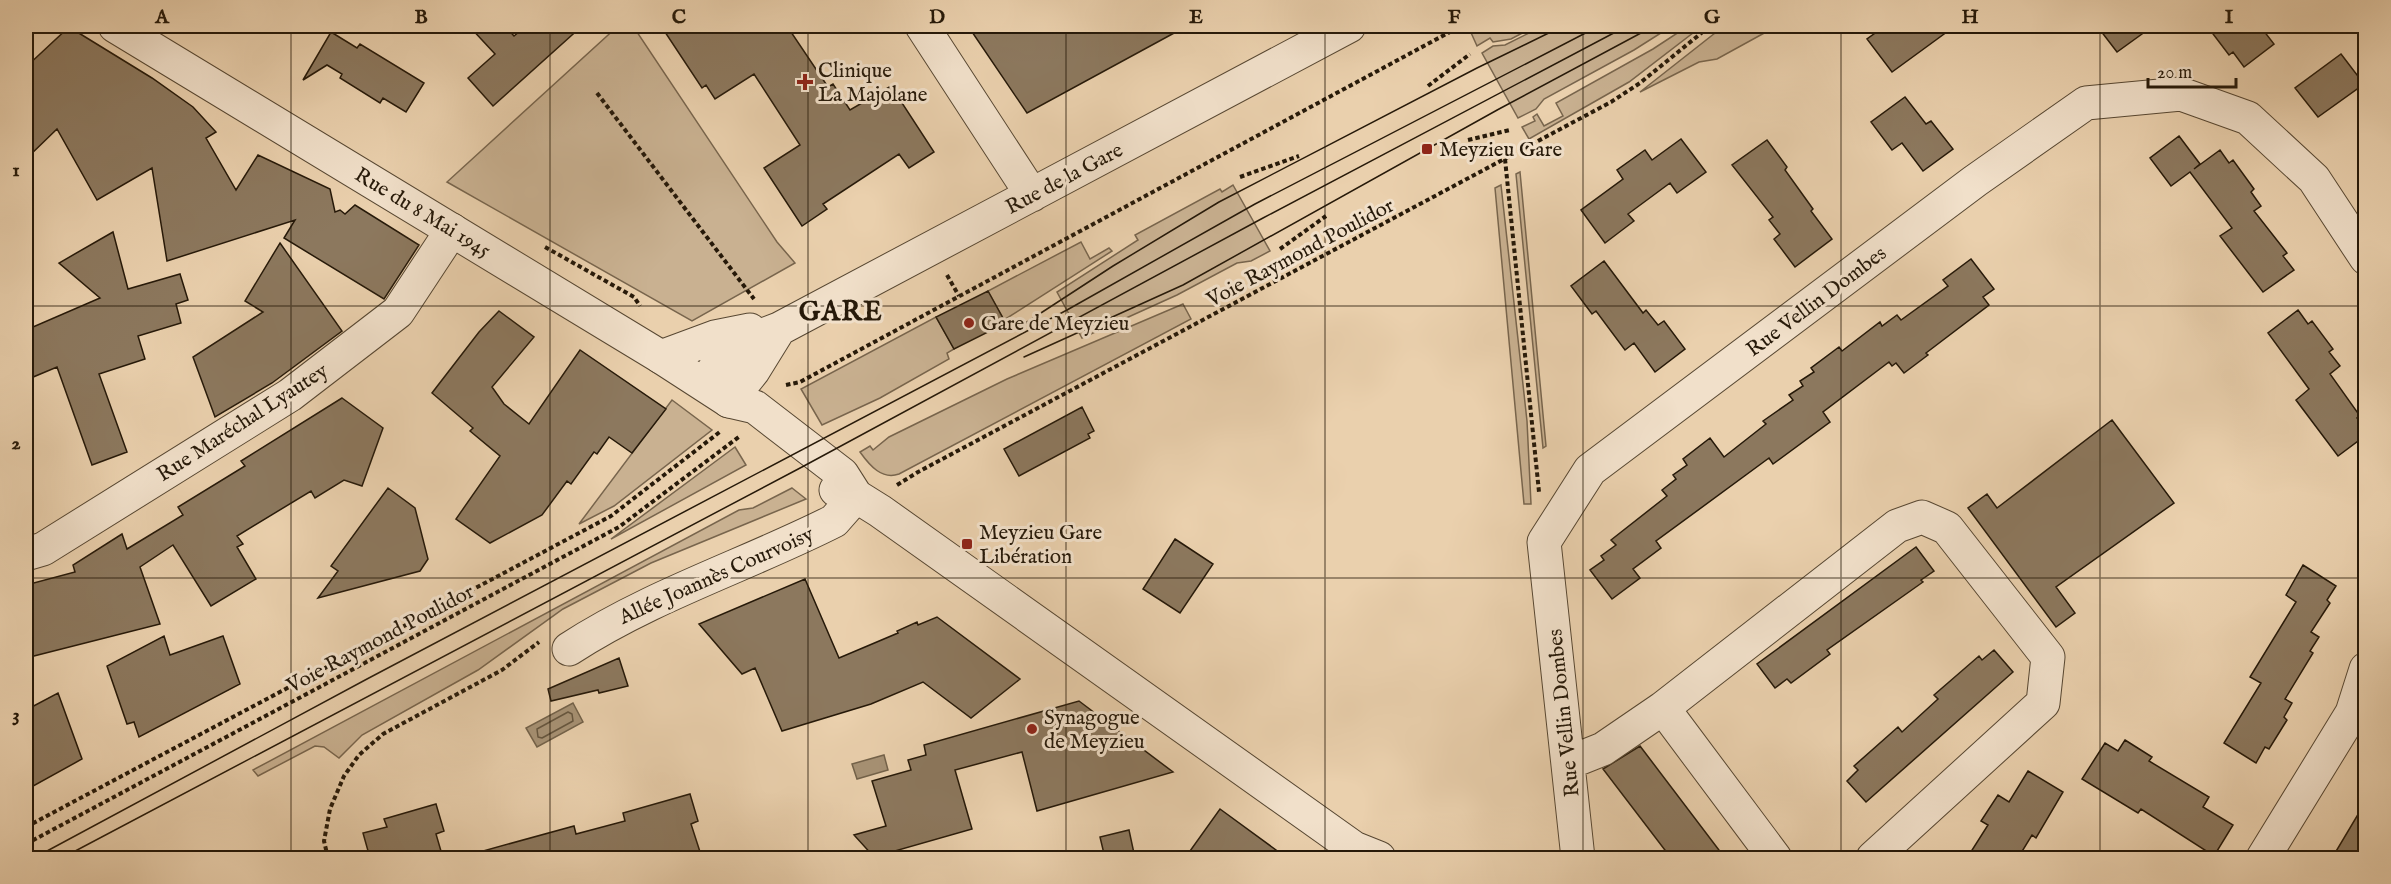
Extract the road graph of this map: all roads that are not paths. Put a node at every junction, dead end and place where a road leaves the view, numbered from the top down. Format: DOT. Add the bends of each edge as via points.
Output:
graph roads {
  1 [pos="116,26"];
  2 [pos="922,26"];
  3 [pos="1349,26"];
  4 [pos="1032,195"];
  5 [pos="452,230"];
  6 [pos="2366,258"];
  7 [pos="778,329"];
  8 [pos="661,357"];
  9 [pos="719,405"];
  10 [pos="856,496"];
  11 [pos="26,554"];
  12 [pos="569,649"];
  13 [pos="2366,669"];
  14 [pos="1663,708"];
  15 [pos="1568,763"];
  16 [pos="1364,855"];
  17 [pos="1578,858"];
  18 [pos="1775,858"];
  19 [pos="1873,858"];
  20 [pos="2263,858"];
  1 -- 5 [label="street, Rue du 8 Mai 1945"];
  2 -- 4 [label="street"];
  3 -- 4 [label="street, Rue de la Gare"];
  4 -- 7 [label="street, Rue de la Gare"];
  5 -- 8 [label="street, Rue du 8 Mai 1945"];
  5 -- 11 [label="street, Rue Maréchal Lyautey" via="398,312 290,395 43,549"];
  6 -- 15 [label="street, Rue Vellin Dombes" via="2314,179 2248,118 2181,94 2086,103 1590,470 1544,542"];
  7 -- 8 [label="street, Rue de la Gare" via="715,337"];
  7 -- 9 [label="street" via="753,370"];
  8 -- 9 [label="street, Rue du 8 Mai 1945"];
  9 -- 10 [label="street, Rue du 8 Mai 1945" via="755,407 842,474"];
  10 -- 12 [label="street, Allée Joannès Courvoisy" via="834,521 638,609"];
  10 -- 16 [label="street, Rue du 8 Mai 1945"];
  13 -- 20 [label="street" via="2352,713"];
  14 -- 15 [label="street" via="1603,749"];
  14 -- 18 [label="street"];
  14 -- 19 [label="street" via="1897,526 1922,518 1947,528 2048,657 2043,703"];
  15 -- 17 [label="street, Rue Vellin Dombes"];
}
